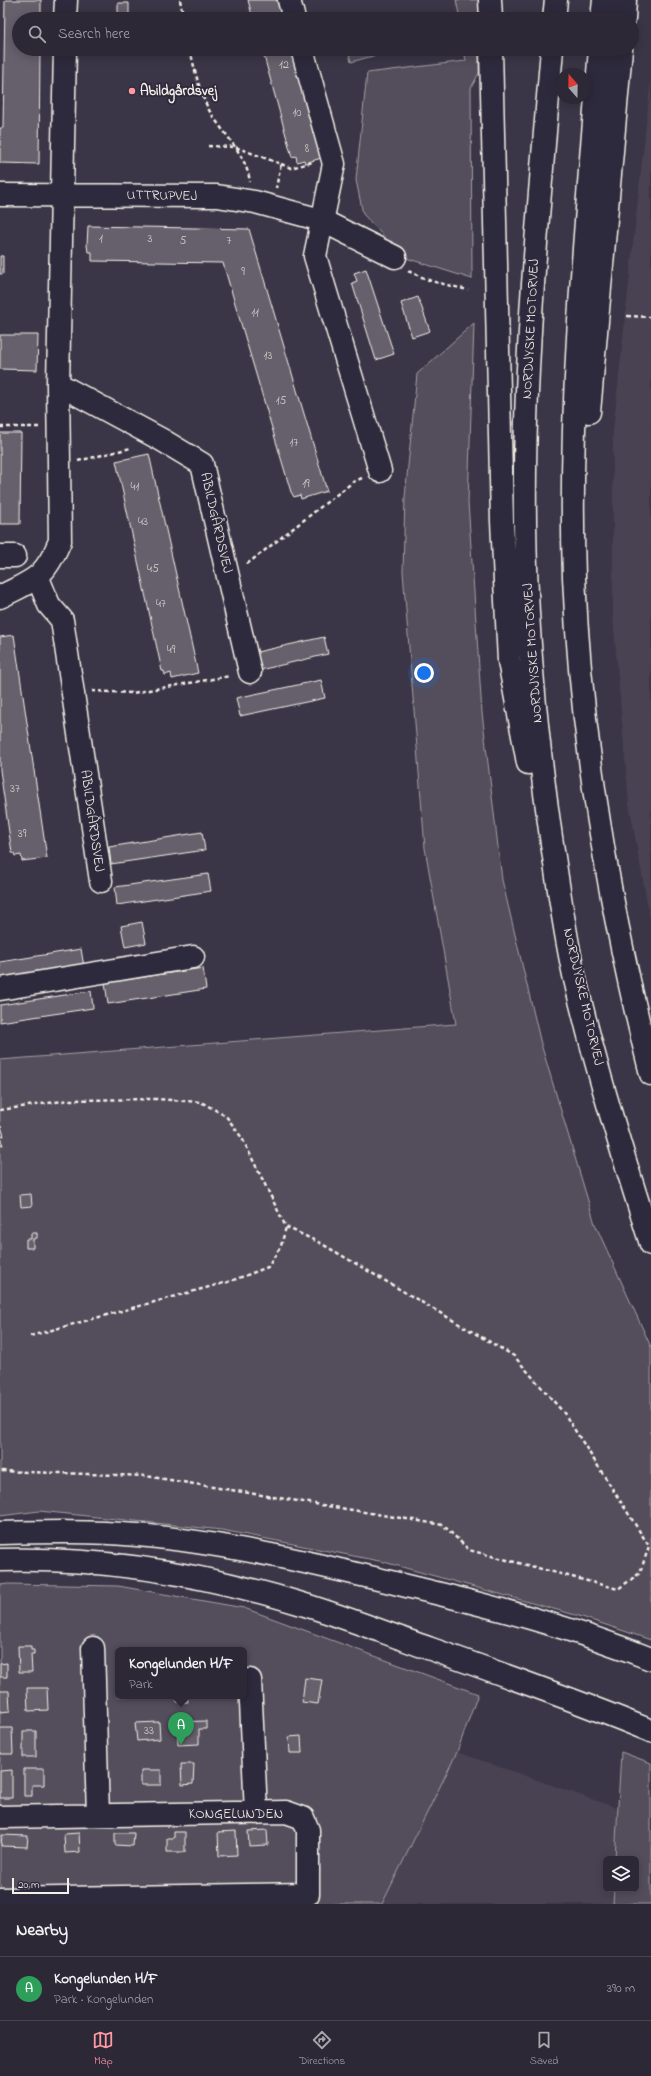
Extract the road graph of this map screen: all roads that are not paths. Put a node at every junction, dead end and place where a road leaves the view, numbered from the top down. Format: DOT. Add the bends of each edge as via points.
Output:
graph roads {
  1 [pos="66,0"];
  2 [pos="288,0"];
  3 [pos="490,0"];
  4 [pos="556,0"];
  5 [pos="604,0"];
  6 [pos="625,0"];
  7 [pos="65,12"];
  8 [pos="292,12"];
  9 [pos="491,12"];
  10 [pos="555,12"];
  11 [pos="603,12"];
  12 [pos="624,12"];
  13 [pos="65,56"];
  14 [pos="304,56"];
  15 [pos="491,56"];
  16 [pos="551,56"];
  17 [pos="599,56"];
  18 [pos="620,56"];
  19 [pos="61,194"];
  20 [pos="0,195"];
  21 [pos="321,220"];
  22 [pos="395,257"];
  23 [pos="58,384"];
  24 [pos="380,471"];
  25 [pos="574,576"];
  26 [pos="38,578"];
  27 [pos="0,597"];
  28 [pos="250,672"];
  29 [pos="557,875"];
  30 [pos="101,882"];
  31 [pos="193,957"];
  32 [pos="0,989"];
  33 [pos="651,1074"];
  34 [pos="651,1244"];
  35 [pos="0,1533"];
  36 [pos="0,1560"];
  37 [pos="93,1648"];
  38 [pos="651,1660"];
  39 [pos="250,1680"];
  40 [pos="651,1731"];
  41 [pos="256,1812"];
  42 [pos="98,1815"];
  43 [pos="0,1817"];
  44 [pos="0,1899"];
  1 -- 7 [label="main road"];
  2 -- 8 [label="main road"];
  3 -- 9 [label="main road"];
  4 -- 10 [label="main road"];
  5 -- 11 [label="main road"];
  6 -- 12 [label="main road"];
  13 -- 19 [label="main road"];
  14 -- 21 [label="main road" via="334,164"];
  15 -- 29 [label="main road" via="502,521 509,661 529,769"];
  16 -- 29 [label="main road, NORDJYSKE MOTORVEJ" via="526,394 525,524 541,766"];
  17 -- 25 [label="main road" via="578,326"];
  18 -- 25 [label="main road"];
  19 -- 20 [label="main road, UTTRUPVEJ"];
  19 -- 21 [label="main road, UTTRUPVEJ" via="217,196 272,206"];
  19 -- 23 [label="main road"];
  21 -- 22 [label="main road, UTTRUPVEJ"];
  21 -- 24 [label="main road" via="315,256"];
  23 -- 26 [label="main road" via="60,541 51,562"];
  23 -- 28 [label="main road, ABILDGÅRDSVEJ" via="202,464"];
  25 -- 33 [label="main road" via="580,676 588,750 605,862 630,990"];
  26 -- 27 [label="main road"];
  26 -- 30 [label="main road, ABILDGÅRDSVEJ" via="49,605 62,620"];
  29 -- 34 [label="main road, NORDJYSKE MOTORVEJ" via="574,975 621,1150"];
  31 -- 32 [label="main road"];
  35 -- 38 [label="main road" via="65,1531 137,1534 208,1543 323,1565 460,1598 614,1644"];
  36 -- 40 [label="main road" via="43,1559 118,1564 211,1580 302,1604 585,1704"];
  37 -- 42 [label="main road"];
  39 -- 41 [label="main road"];
  41 -- 42 [label="main road, KONGELUNDEN"];
  41 -- 44 [label="main road, KONGELUNDEN" via="286,1812 303,1818 308,1830 308,1894"];
  42 -- 43 [label="main road, KONGELUNDEN"];
}
